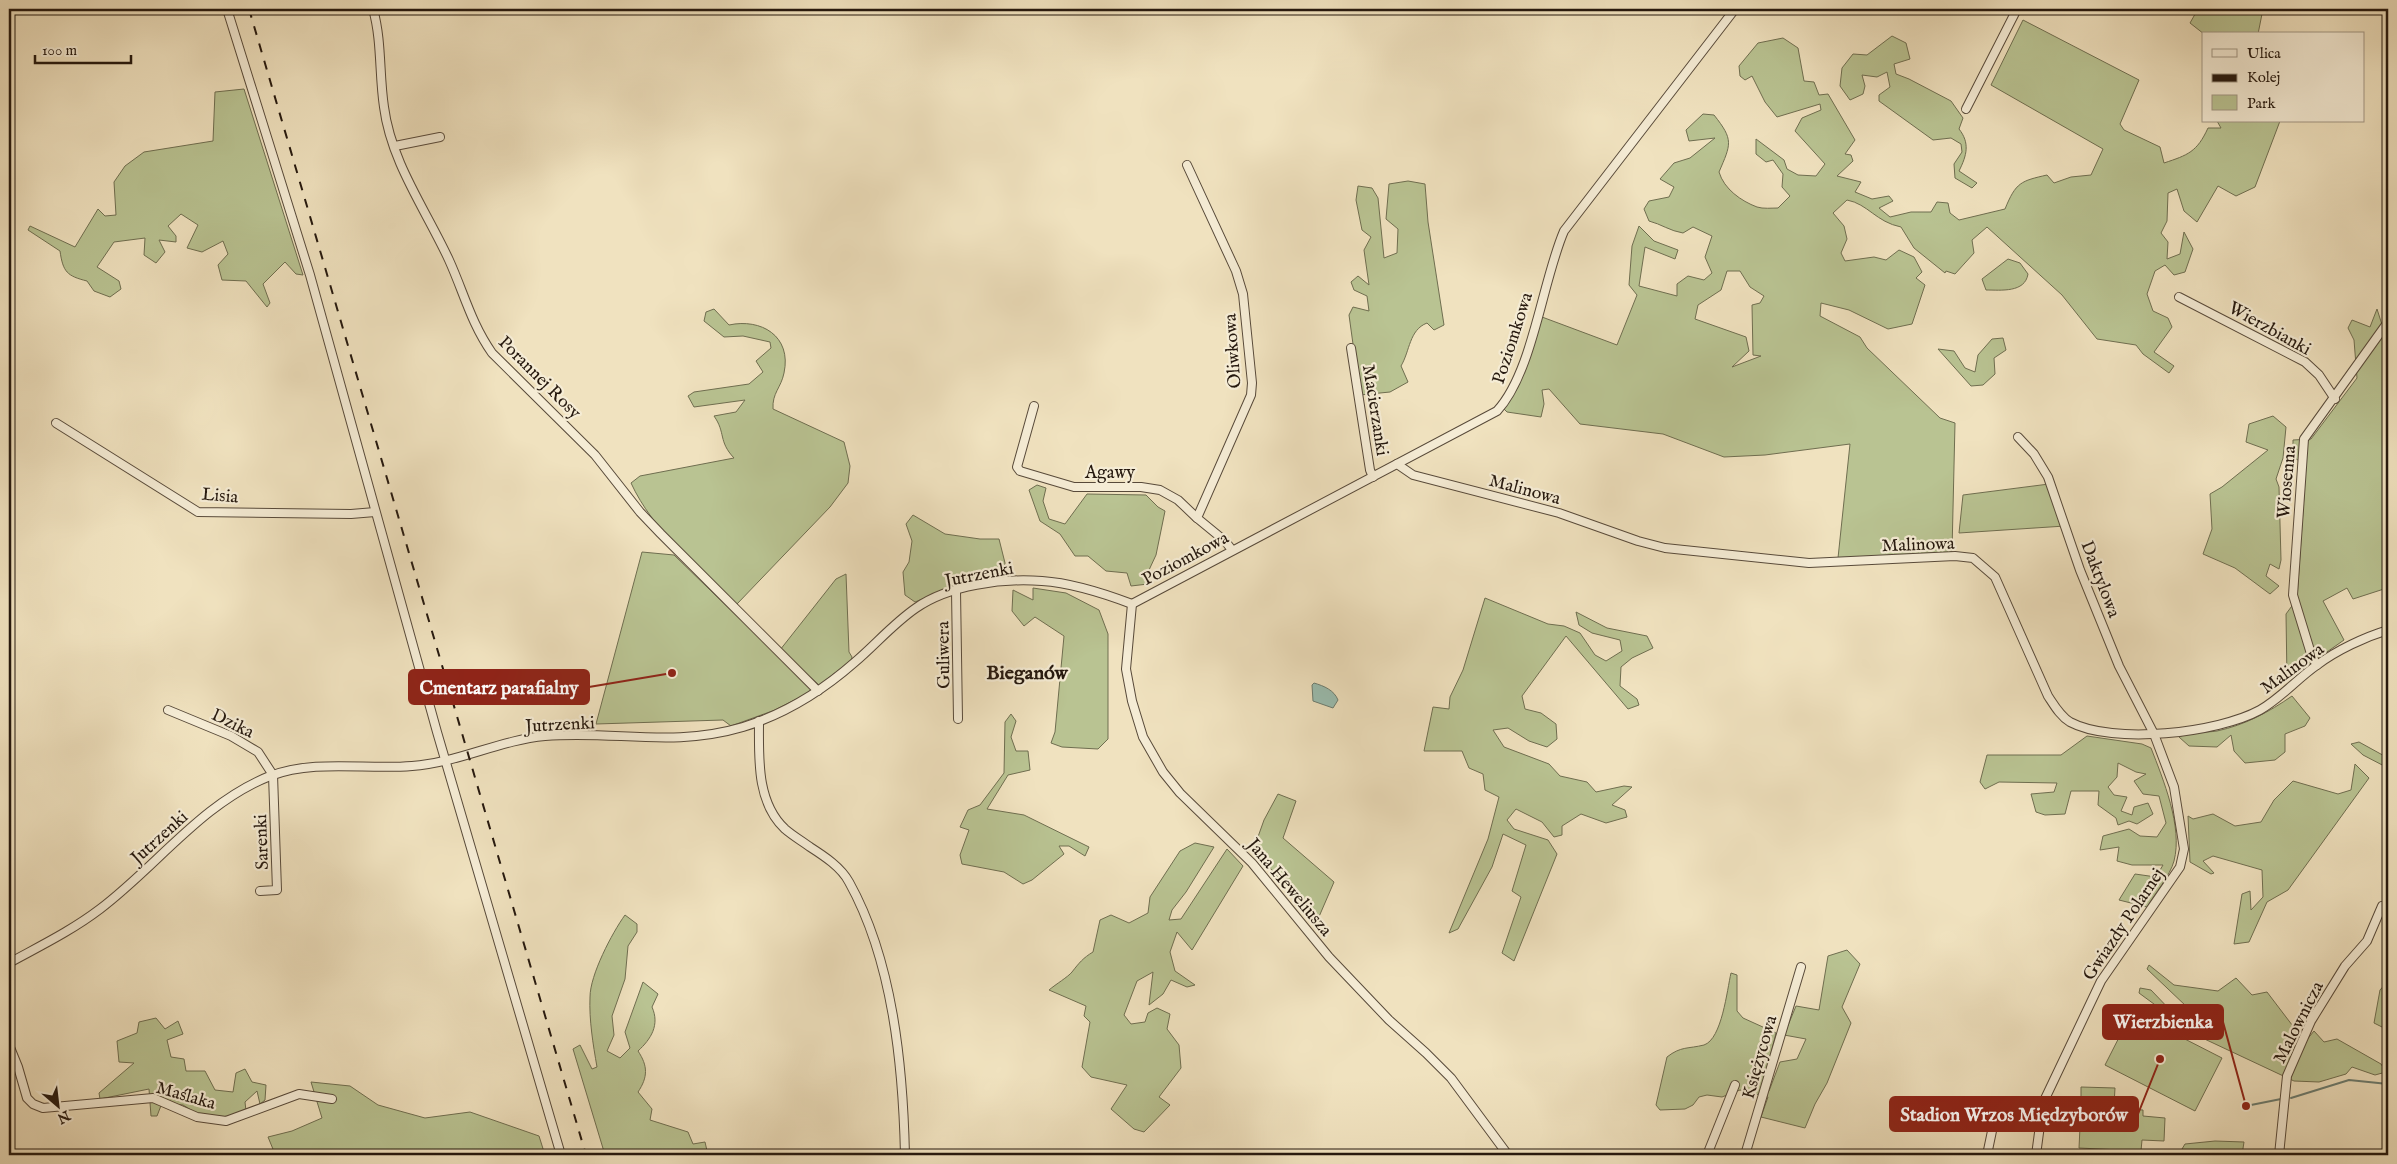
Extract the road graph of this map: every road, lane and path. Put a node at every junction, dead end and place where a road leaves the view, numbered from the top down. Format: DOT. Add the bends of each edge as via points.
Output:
graph roads {
  1 [pos="227,9"];
  2 [pos="373,9"];
  3 [pos="1735,9"];
  4 [pos="2017,9"];
  5 [pos="1966,110"];
  6 [pos="440,137"];
  7 [pos="395,146"];
  8 [pos="1188,165"];
  9 [pos="2179,297"];
  10 [pos="2388,325"];
  11 [pos="1351,348"];
  12 [pos="2335,399"];
  13 [pos="1034,406"];
  14 [pos="56,422"];
  15 [pos="2018,438"];
  16 [pos="1397,464"];
  17 [pos="1373,477"];
  18 [pos="375,512"];
  19 [pos="1197,518"];
  20 [pos="1232,550"];
  21 [pos="956,591"];
  22 [pos="1132,604"];
  23 [pos="2388,630"];
  24 [pos="2317,665"];
  25 [pos="818,691"];
  26 [pos="168,710"];
  27 [pos="958,719"];
  28 [pos="759,722"];
  29 [pos="2154,734"];
  30 [pos="445,759"];
  31 [pos="273,775"];
  32 [pos="260,891"];
  33 [pos="2382,906"];
  34 [pos="9,963"];
  35 [pos="1801,967"];
  36 [pos="9,1045"];
  37 [pos="1735,1085"];
  38 [pos="332,1099"];
  39 [pos="1992,1131"];
  40 [pos="561,1155"];
  41 [pos="905,1155"];
  42 [pos="1508,1155"];
  43 [pos="1707,1155"];
  44 [pos="1745,1155"];
  45 [pos="1987,1155"];
  46 [pos="2036,1155"];
  47 [pos="2279,1155"];
  1 -- 18 [label="street" via="310,275"];
  2 -- 7 [label="street, Porannej Rosy" via="378,29 384,107"];
  3 -- 16 [label="street, Poziomkowa" via="1564,231 1523,363 1507,400 1485,419"];
  4 -- 5 [label="street"];
  6 -- 7 [label="street"];
  7 -- 25 [label="street, Porannej Rosy" via="415,196 450,260 474,325 492,353 595,455 640,512 695,570"];
  8 -- 19 [label="street, Oliwkowa" via="1236,271 1243,294 1252,383 1251,394"];
  9 -- 12 [label="street, Wierzbianki" via="2305,362 2319,375"];
  10 -- 12 [label="street, Wiosenna"];
  11 -- 17 [label="street, Macierzanki"];
  12 -- 24 [label="street, Wiosenna" via="2304,439 2301,467 2294,595"];
  13 -- 19 [label="street, Agawy" via="1017,467 1020,470 1074,487 1160,490 1178,500"];
  14 -- 18 [label="street, Lisia" via="198,512"];
  15 -- 29 [label="street, Daktylowa" via="2034,454 2048,476 2119,666"];
  16 -- 17 [label="street, Poziomkowa"];
  16 -- 29 [label="street, Malinowa" via="1413,475 1559,513 1666,548 1809,563 1955,556 1973,558 1995,577 2048,696 2066,719 2084,728 2122,734"];
  17 -- 20 [label="street, Poziomkowa"];
  18 -- 30 [label="street"];
  19 -- 20 [label="street"];
  20 -- 22 [label="street, Poziomkowa"];
  21 -- 22 [label="street, Jutrzenki" via="1006,582 1044,581 1087,589"];
  21 -- 25 [label="street, Jutrzenki" via="915,608 856,662"];
  21 -- 27 [label="street, Guliwera"];
  22 -- 42 [label="street, Jana Heweliusza" via="1126,669 1143,737 1163,772 1180,793 1252,863 1329,958 1451,1078"];
  23 -- 24 [label="street, Malinowa"];
  24 -- 29 [label="street, Malinowa" via="2276,700 2248,715 2217,725"];
  25 -- 28 [label="street, Jutrzenki"];
  26 -- 31 [label="street, Dzika" via="231,736 258,752"];
  28 -- 30 [label="street, Jutrzenki" via="692,737 545,736"];
  28 -- 41 [label="street" via="759,762 770,808 785,829 848,879 880,960 898,1052"];
  29 -- 46 [label="street, Gwiazdy Polarnej" via="2179,806 2184,849 2180,867 2101,981 2043,1103"];
  30 -- 31 [label="street, Jutrzenki" via="408,766 308,768"];
  30 -- 40 [label="street"];
  31 -- 32 [label="street, Sarenki" via="277,890"];
  31 -- 34 [label="street, Jutrzenki" via="214,808 101,908 64,934"];
  33 -- 47 [label="street, Malownicza" via="2366,942 2345,966 2311,1021 2287,1076"];
  35 -- 44 [label="street, Księżycowa"];
  36 -- 38 [label="street, Maślaka" via="27,1098 43,1108 154,1098 197,1117 226,1121 299,1094"];
  37 -- 43 [label="street"];
  39 -- 45 [label="street"];
}
